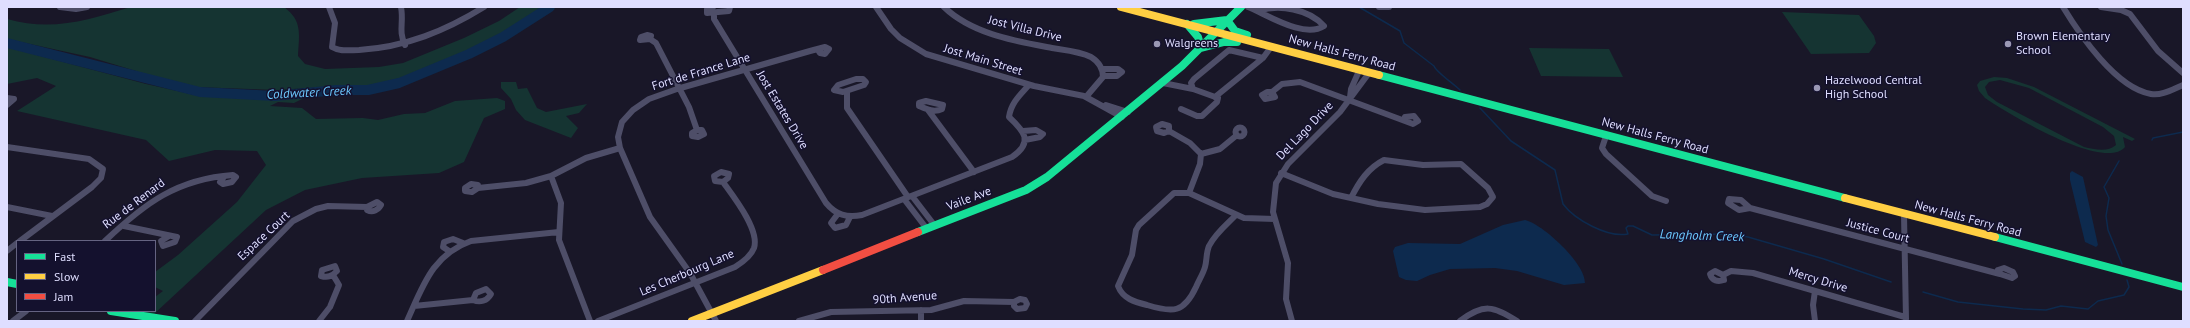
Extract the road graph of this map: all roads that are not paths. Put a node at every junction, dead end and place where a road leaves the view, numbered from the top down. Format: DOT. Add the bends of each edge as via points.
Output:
graph roads {
  1 [pos="60,7"];
  2 [pos="87,7"];
  3 [pos="329,7"];
  4 [pos="401,7"];
  5 [pos="484,7"];
  6 [pos="713,7"];
  7 [pos="730,7"];
  8 [pos="876,7"];
  9 [pos="944,7"];
  10 [pos="1121,7"];
  11 [pos="1241,7"];
  12 [pos="1248,7"];
  13 [pos="1379,7"];
  14 [pos="1389,7"];
  15 [pos="2063,7"];
  16 [pos="2101,7"];
  17 [pos="1258,11"];
  18 [pos="714,14"];
  19 [pos="1227,20"];
  20 [pos="1187,24"];
  21 [pos="1215,32"];
  22 [pos="650,40"];
  23 [pos="405,45"];
  24 [pos="1267,46"];
  25 [pos="1201,48"];
  26 [pos="818,50"];
  27 [pos="1263,58"];
  28 [pos="745,69"];
  29 [pos="1102,69"];
  30 [pos="1359,70"];
  31 [pos="1370,73"];
  32 [pos="2183,73"];
  33 [pos="1103,76"];
  34 [pos="1163,83"];
  35 [pos="1029,85"];
  36 [pos="2183,85"];
  37 [pos="680,89"];
  38 [pos="1193,89"];
  39 [pos="847,91"];
  40 [pos="1272,92"];
  41 [pos="1086,97"];
  42 [pos="1215,97"];
  43 [pos="7,98"];
  44 [pos="1350,99"];
  45 [pos="7,105"];
  46 [pos="1181,108"];
  47 [pos="928,110"];
  48 [pos="1125,115"];
  49 [pos="1405,122"];
  50 [pos="697,130"];
  51 [pos="1023,131"];
  52 [pos="1169,131"];
  53 [pos="1237,135"];
  54 [pos="1606,136"];
  55 [pos="1026,140"];
  56 [pos="7,147"];
  57 [pos="620,148"];
  58 [pos="1200,154"];
  59 [pos="974,172"];
  60 [pos="1281,173"];
  61 [pos="551,176"];
  62 [pos="224,177"];
  63 [pos="724,182"];
  64 [pos="478,188"];
  65 [pos="1189,193"];
  66 [pos="908,197"];
  67 [pos="1351,198"];
  68 [pos="1666,201"];
  69 [pos="7,207"];
  70 [pos="367,207"];
  71 [pos="1750,208"];
  72 [pos="837,215"];
  73 [pos="1904,215"];
  74 [pos="52,216"];
  75 [pos="850,216"];
  76 [pos="1235,216"];
  77 [pos="1275,219"];
  78 [pos="124,226"];
  79 [pos="931,227"];
  80 [pos="559,232"];
  81 [pos="169,236"];
  82 [pos="21,240"];
  83 [pos="106,240"];
  84 [pos="463,243"];
  85 [pos="16,244"];
  86 [pos="1905,250"];
  87 [pos="7,251"];
  88 [pos="449,251"];
  89 [pos="2000,274"];
  90 [pos="333,275"];
  91 [pos="1723,275"];
  92 [pos="696,283"];
  93 [pos="2183,288"];
  94 [pos="1815,291"];
  95 [pos="473,300"];
  96 [pos="1014,302"];
  97 [pos="414,306"];
  98 [pos="921,310"];
  99 [pos="25,312"];
  100 [pos="117,312"];
  101 [pos="712,313"];
  102 [pos="1906,319"];
  103 [pos="13,321"];
  104 [pos="175,321"];
  105 [pos="195,321"];
  106 [pos="319,321"];
  107 [pos="407,321"];
  108 [pos="590,321"];
  109 [pos="598,321"];
  110 [pos="692,321"];
  111 [pos="716,321"];
  112 [pos="799,321"];
  113 [pos="921,321"];
  114 [pos="1292,321"];
  115 [pos="1460,321"];
  116 [pos="1517,321"];
  117 [pos="1815,321"];
  1 -- 2 [label="street"];
  3 -- 23 [label="street" via="335,23 331,44 334,48 382,49"];
  4 -- 23 [label="street" via="403,18 400,34"];
  5 -- 23 [label="street" via="437,32"];
  6 -- 18 [label="street, Jost Estates Drive" via="706,11"];
  7 -- 18 [label="street" via="729,11"];
  8 -- 35 [label="street, Jost Main Street" via="895,33 922,52"];
  9 -- 29 [label="street, Jost Villa Drive" via="952,16 970,26 1029,43 1083,54 1095,60"];
  10 -- 20 [label="main road, New Halls Ferry Road"];
  11 -- 19 [label="main road, Vaile Ave"];
  12 -- 17 [label="street"];
  13 -- 14 [label="street"];
  15 -- 36 [label="street" via="2089,46 2132,85 2146,93 2170,92"];
  16 -- 32 [label="street" via="2130,14 2158,51"];
  17 -- 17 [label="street" via="1283,8 1316,19 1324,26 1316,30 1302,29"];
  18 -- 28 [label="street, Jost Estates Drive" via="714,19"];
  19 -- 20 [label="main road"];
  19 -- 21 [label="main road, Vaile Ave"];
  19 -- 24 [label="main road" via="1235,31 1259,39"];
  20 -- 21 [label="main road, New Halls Ferry Road"];
  20 -- 25 [label="main road" via="1198,37"];
  21 -- 24 [label="main road, New Halls Ferry Road"];
  21 -- 25 [label="main road, Vaile Ave"];
  22 -- 37 [label="street" via="656,43"];
  24 -- 25 [label="main road" via="1251,46 1228,41"];
  24 -- 27 [label="street"];
  24 -- 30 [label="main road, New Halls Ferry Road"];
  25 -- 34 [label="main road, Vaile Ave"];
  26 -- 28 [label="street, Fort de France Lane"];
  27 -- 38 [label="street" via="1229,50 1194,79 1191,83"];
  27 -- 42 [label="street"];
  28 -- 37 [label="street, Fort de France Lane"];
  28 -- 72 [label="street, Jost Estates Drive" via="826,203"];
  29 -- 33 [label="street"];
  29 -- 33 [label="street" via="1118,69 1122,72 1117,76"];
  30 -- 31 [label="main road, New Halls Ferry Road"];
  30 -- 44 [label="street, Del Lago Drive" via="1351,89"];
  31 -- 44 [label="street, Del Lago Drive"];
  31 -- 54 [label="main road, New Halls Ferry Road"];
  33 -- 41 [label="street" via="1100,83"];
  34 -- 38 [label="street"];
  34 -- 48 [label="main road, Vaile Ave"];
  35 -- 41 [label="street, Jost Main Street"];
  35 -- 51 [label="street" via="1009,111 1009,117"];
  37 -- 50 [label="street"];
  37 -- 57 [label="street, Fort de France Lane" via="650,99 626,116 619,128"];
  38 -- 42 [label="street"];
  39 -- 39 [label="street" via="864,85 866,80 856,79 834,87 836,92"];
  39 -- 66 [label="street" via="847,108"];
  40 -- 44 [label="street" via="1282,84 1300,82"];
  41 -- 48 [label="street, Jost Main Street"];
  42 -- 46 [label="street" via="1218,98 1217,102 1202,116"];
  43 -- 45 [label="street" via="14,99"];
  44 -- 49 [label="street"];
  44 -- 60 [label="street, Del Lago Drive"];
  47 -- 59 [label="street"];
  48 -- 79 [label="main road, Vaile Ave" via="1047,177 1026,190"];
  51 -- 55 [label="street"];
  51 -- 55 [label="street" via="1036,130 1043,134"];
  52 -- 58 [label="street" via="1190,143"];
  53 -- 58 [label="street" via="1221,149"];
  54 -- 68 [label="street" via="1602,148 1606,154 1652,196"];
  54 -- 73 [label="main road, New Halls Ferry Road"];
  55 -- 59 [label="street" via="1019,152 1012,157"];
  56 -- 74 [label="street" via="89,159 104,169 98,183"];
  57 -- 61 [label="street" via="586,158"];
  57 -- 92 [label="street, Fort de France Lane" via="650,218"];
  58 -- 65 [label="street" via="1200,164"];
  59 -- 66 [label="street"];
  60 -- 67 [label="street" via="1333,194"];
  60 -- 77 [label="street, Del Lago Drive" via="1274,192"];
  61 -- 64 [label="street" via="516,186"];
  61 -- 80 [label="street" via="561,203"];
  62 -- 78 [label="street, Rue de Renard" via="207,176 183,183 151,203"];
  63 -- 92 [label="street, Les Cherbourg Lane" via="755,236 755,244 753,251 743,262"];
  65 -- 76 [label="street"];
  65 -- 76 [label="street" via="1174,193 1139,225 1132,255 1118,286 1124,297 1164,310 1178,311 1184,308 1191,300 1204,268 1210,244"];
  66 -- 75 [label="street" via="862,215"];
  66 -- 79 [label="street"];
  67 -- 67 [label="street" via="1425,210 1480,207 1493,197 1492,192 1467,168 1454,163 1423,165 1384,160 1377,162 1368,171 1358,183"];
  69 -- 74 [label="street"];
  70 -- 105 [label="street, Espace Court" via="328,206 293,221"];
  71 -- 86 [label="street, Justice Court"];
  72 -- 75 [label="street"];
  72 -- 75 [label="street" via="831,223 835,228 846,224"];
  73 -- 86 [label="street"];
  73 -- 93 [label="main road, New Halls Ferry Road"];
  74 -- 82 [label="street"];
  76 -- 77 [label="street"];
  77 -- 114 [label="street, Del Lago Drive" via="1288,263 1286,299"];
  78 -- 81 [label="street"];
  78 -- 83 [label="street, Rue de Renard"];
  79 -- 101 [label="main road, Vaile Ave"];
  80 -- 84 [label="street"];
  80 -- 108 [label="street" via="559,240"];
  84 -- 88 [label="street"];
  84 -- 88 [label="street" via="453,238 444,242 443,247"];
  85 -- 87 [label="street"];
  86 -- 89 [label="street, Justice Court"];
  86 -- 102 [label="street"];
  88 -- 97 [label="street" via="436,262"];
  90 -- 106 [label="street" via="339,285 337,293"];
  91 -- 94 [label="street, Mercy Drive" via="1731,271 1753,273"];
  92 -- 101 [label="street, Fort de France Lane"];
  92 -- 109 [label="street, Les Cherbourg Lane"];
  94 -- 102 [label="street, Mercy Drive"];
  94 -- 117 [label="street"];
  95 -- 97 [label="street"];
  96 -- 98 [label="street, 90th Avenue" via="964,301"];
  97 -- 107 [label="street"];
  98 -- 112 [label="street, 90th Avenue" via="831,312"];
  98 -- 113 [label="street"];
  99 -- 103 [label="street"];
  100 -- 104 [label="main road"];
  101 -- 110 [label="main road, Vaile Ave"];
  101 -- 111 [label="street, Fort de France Lane"];
  115 -- 116 [label="street" via="1477,308 1486,307 1495,308"];
}
